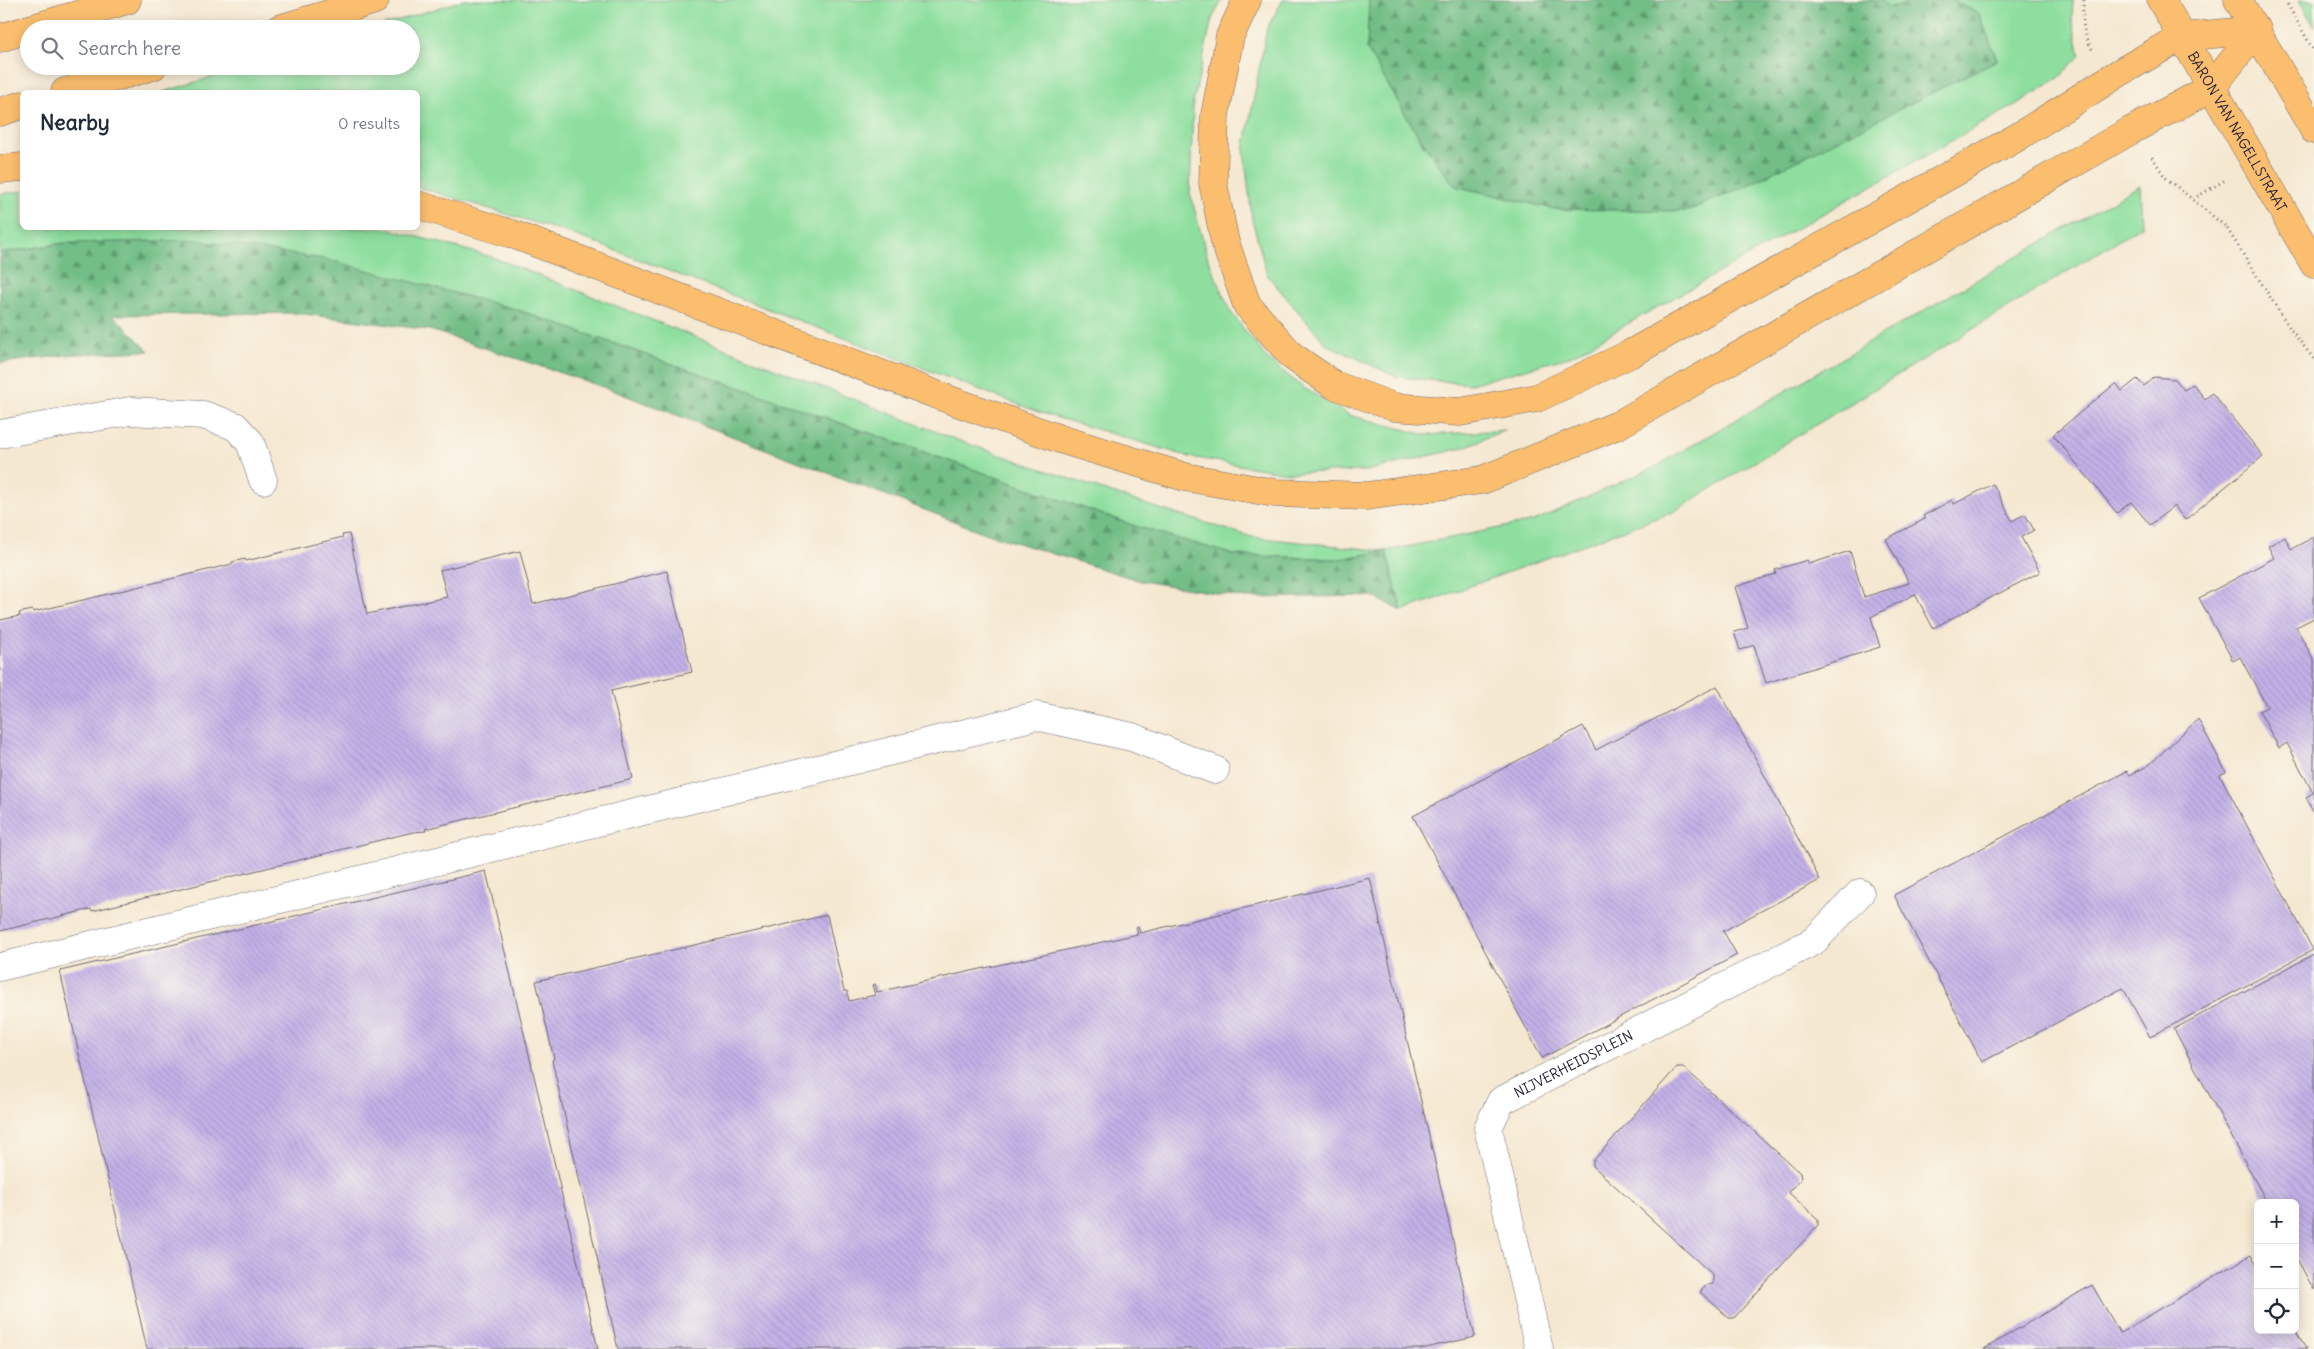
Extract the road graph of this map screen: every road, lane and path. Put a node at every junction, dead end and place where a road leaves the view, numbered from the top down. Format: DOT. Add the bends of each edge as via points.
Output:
graph roads {
  1 [pos="127,0"];
  2 [pos="375,0"];
  3 [pos="1247,0"];
  4 [pos="2161,0"];
  5 [pos="2238,0"];
  6 [pos="2285,0"];
  7 [pos="60,20"];
  8 [pos="309,20"];
  9 [pos="2257,30"];
  10 [pos="20,32"];
  11 [pos="2181,36"];
  12 [pos="0,38"];
  13 [pos="2314,51"];
  14 [pos="123,75"];
  15 [pos="2211,88"];
  16 [pos="72,90"];
  17 [pos="20,106"];
  18 [pos="0,112"];
  19 [pos="2314,130"];
  20 [pos="20,167"];
  21 [pos="0,169"];
  22 [pos="2193,199"];
  23 [pos="420,206"];
  24 [pos="2314,264"];
  25 [pos="2314,359"];
  26 [pos="0,434"];
  27 [pos="263,480"];
  28 [pos="1215,770"];
  29 [pos="1860,893"];
  30 [pos="0,967"];
  31 [pos="1539,1349"];
  1 -- 7 [label="main road"];
  2 -- 8 [label="main road"];
  3 -- 11 [label="main road" via="1228,44 1215,115 1213,183 1225,242 1247,305 1292,356 1334,385 1394,407 1460,412 1537,398 1630,354 2016,138"];
  4 -- 11 [label="main road, BARON VAN NAGELLSTRAAT"];
  5 -- 9 [label="main road"];
  6 -- 13 [label="path"];
  9 -- 11 [label="main road"];
  9 -- 15 [label="main road"];
  9 -- 19 [label="main road"];
  10 -- 12 [label="main road"];
  11 -- 15 [label="main road, BARON VAN NAGELLSTRAAT"];
  14 -- 16 [label="main road"];
  15 -- 23 [label="main road" via="2130,131 1618,425 1482,480 1367,496 1275,492 1175,475 962,404 512,234"];
  15 -- 24 [label="main road, BARON VAN NAGELLSTRAAT"];
  17 -- 18 [label="main road"];
  20 -- 21 [label="main road"];
  22 -- 25 [label="path" via="2226,227 2291,330"];
  26 -- 27 [label="lane" via="130,411 203,414 236,426 250,442"];
  28 -- 30 [label="lane" via="1132,737 1036,716"];
  29 -- 31 [label="lane, NIJVERHEIDSPLEIN" via="1814,940 1501,1101 1488,1128"];
}
